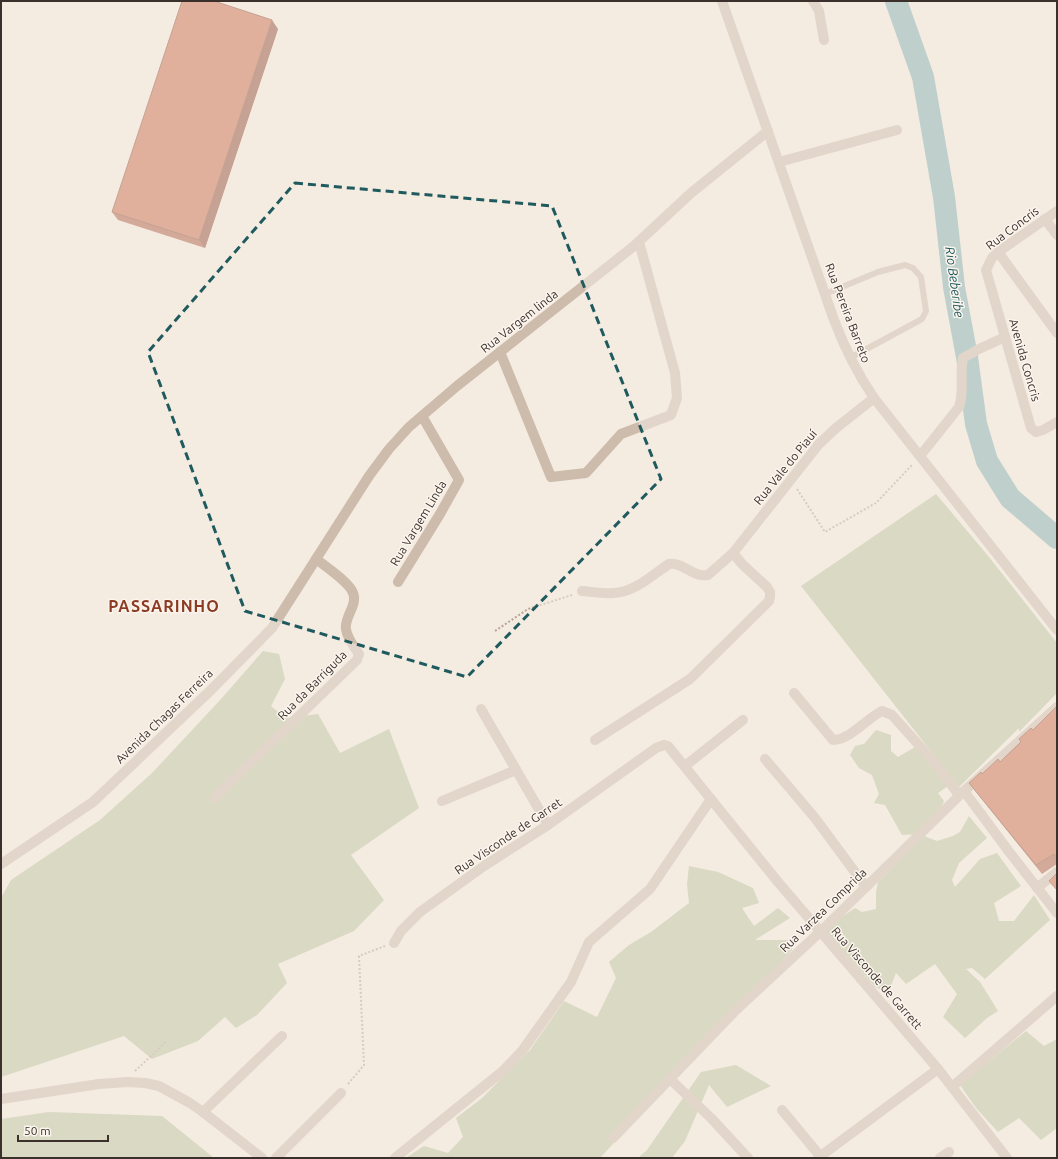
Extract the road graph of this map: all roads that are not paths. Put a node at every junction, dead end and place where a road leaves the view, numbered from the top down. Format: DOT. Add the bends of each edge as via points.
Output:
graph roads {
  1 [pos="722,1"];
  2 [pos="813,1"];
  3 [pos="824,40"];
  4 [pos="897,130"];
  5 [pos="768,131"];
  6 [pos="779,162"];
  7 [pos="1057,210"];
  8 [pos="1046,219"];
  9 [pos="1057,235"];
  10 [pos="638,242"];
  11 [pos="998,252"];
  12 [pos="986,270"];
  13 [pos="825,294"];
  14 [pos="1057,333"];
  15 [pos="1005,337"];
  16 [pos="500,352"];
  17 [pos="850,358"];
  18 [pos="874,398"];
  19 [pos="422,416"];
  20 [pos="1057,422"];
  21 [pos="920,456"];
  22 [pos="733,553"];
  23 [pos="316,559"];
  24 [pos="398,582"];
  25 [pos="582,592"];
  26 [pos="1057,630"];
  27 [pos="794,693"];
  28 [pos="1057,707"];
  29 [pos="481,709"];
  30 [pos="743,720"];
  31 [pos="595,740"];
  32 [pos="643,757"];
  33 [pos="764,759"];
  34 [pos="684,766"];
  35 [pos="516,770"];
  36 [pos="962,793"];
  37 [pos="214,798"];
  38 [pos="711,799"];
  39 [pos="442,801"];
  40 [pos="548,825"];
  41 [pos="1,864"];
  42 [pos="1057,872"];
  43 [pos="866,887"];
  44 [pos="1037,888"];
  45 [pos="1057,913"];
  46 [pos="820,932"];
  47 [pos="394,943"];
  48 [pos="1057,996"];
  49 [pos="282,1036"];
  50 [pos="938,1069"];
  51 [pos="670,1079"];
  52 [pos="952,1086"];
  53 [pos="341,1092"];
  54 [pos="1,1099"];
  55 [pos="782,1110"];
  56 [pos="203,1112"];
  57 [pos="613,1138"];
  58 [pos="949,1152"];
  59 [pos="819,1157"];
  60 [pos="262,1158"];
  61 [pos="276,1158"];
  62 [pos="395,1158"];
  63 [pos="748,1158"];
  64 [pos="940,1158"];
  65 [pos="1007,1158"];
  1 -- 5 [label="street, Rua Pereira Barreto"];
  2 -- 3 [label="street" via="819,11"];
  4 -- 6 [label="street"];
  5 -- 6 [label="street, Rua Pereira Barreto"];
  5 -- 10 [label="street, Rua Vargem linda" via="691,193"];
  6 -- 13 [label="street, Rua Pereira Barreto"];
  7 -- 8 [label="street, Rua Concris"];
  8 -- 9 [label="street"];
  8 -- 11 [label="street, Rua Concris"];
  10 -- 16 [label="street, Rua Vargem linda"];
  10 -- 16 [label="street" via="675,373 677,398 671,415 621,434 586,473 551,477"];
  11 -- 12 [label="street, Rua Concris"];
  11 -- 14 [label="street"];
  12 -- 15 [label="street, Avenida Concris"];
  13 -- 17 [label="street, Rua Pereira Barreto"];
  13 -- 17 [label="lane" via="878,272 905,265 913,268 921,277 926,311 922,319"];
  15 -- 20 [label="street, Avenida Concris" via="1031,428 1036,432"];
  15 -- 21 [label="street" via="964,356 961,368 960,407"];
  16 -- 19 [label="street, Rua Vargem linda"];
  17 -- 18 [label="street, Rua Pereira Barreto"];
  18 -- 21 [label="street, Rua Pereira Barreto"];
  18 -- 22 [label="street, Rua Vale do Piauí" via="819,444"];
  19 -- 23 [label="street, Rua Vargem linda" via="388,449"];
  19 -- 24 [label="street, Rua Vargem Linda" via="459,480"];
  21 -- 26 [label="street, Rua Pereira Barreto"];
  22 -- 25 [label="street" via="708,575 697,575 681,566 669,564 638,586 626,591"];
  22 -- 31 [label="street" via="767,587 770,592 769,601 690,679"];
  23 -- 37 [label="street, Rua da Barriguda" via="354,592 354,601 345,628 359,654 357,660"];
  23 -- 41 [label="street, Avenida Chagas Ferreira" via="272,628 211,690 93,802"];
  27 -- 36 [label="street" via="834,740 845,738 875,714 887,712"];
  28 -- 36 [label="street, Rua Varzea Comprida"];
  29 -- 35 [label="street"];
  30 -- 34 [label="street"];
  32 -- 34 [label="street, Rua Visconde de Garrett" via="664,745 668,746"];
  32 -- 40 [label="street, Rua Visconde de Garret"];
  33 -- 43 [label="street" via="815,818"];
  34 -- 38 [label="street, Rua Visconde de Garrett"];
  35 -- 39 [label="street"];
  35 -- 40 [label="street"];
  36 -- 43 [label="street, Rua Varzea Comprida"];
  36 -- 44 [label="street"];
  38 -- 46 [label="street, Rua Visconde de Garrett"];
  38 -- 62 [label="street" via="650,889 589,942 571,982 522,1051 503,1071"];
  40 -- 47 [label="street, Rua Visconde de Garret" via="484,866 420,912 401,931"];
  42 -- 44 [label="street"];
  43 -- 46 [label="street, Rua Varzea Comprida"];
  44 -- 45 [label="street"];
  46 -- 50 [label="street, Rua Visconde de Garrett"];
  46 -- 51 [label="street, Rua Varzea Comprida" via="736,1010"];
  48 -- 52 [label="street"];
  49 -- 56 [label="street"];
  50 -- 52 [label="street, Rua Visconde de Garrett"];
  50 -- 59 [label="street"];
  51 -- 57 [label="street, Rua Varzea Comprida"];
  51 -- 63 [label="street"];
  52 -- 65 [label="street, Rua Visconde de Garrett"];
  53 -- 61 [label="street"];
  54 -- 56 [label="street" via="100,1084 145,1083 159,1086"];
  55 -- 59 [label="street"];
  56 -- 60 [label="street"];
  58 -- 64 [label="street"];
}
